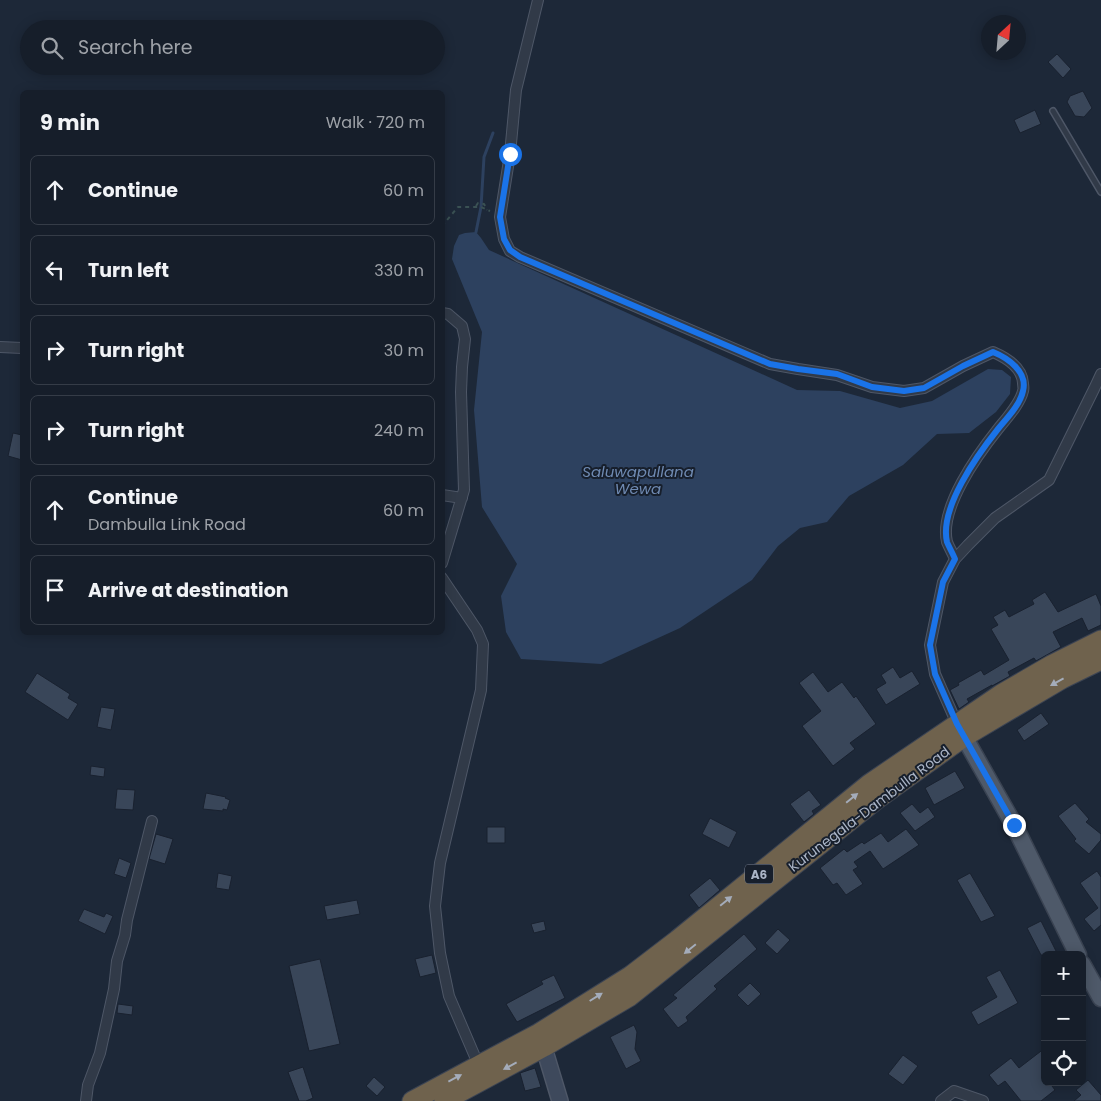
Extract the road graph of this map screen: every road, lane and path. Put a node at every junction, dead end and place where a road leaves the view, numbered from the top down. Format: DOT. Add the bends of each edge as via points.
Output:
graph roads {
  1 [pos="538,0"];
  2 [pos="1053,111"];
  3 [pos="1101,192"];
  4 [pos="500,217"];
  5 [pos="445,223"];
  6 [pos="445,314"];
  7 [pos="0,347"];
  8 [pos="20,348"];
  9 [pos="1101,374"];
  10 [pos="445,495"];
  11 [pos="462,498"];
  12 [pos="445,552"];
  13 [pos="955,559"];
  14 [pos="445,582"];
  15 [pos="1101,640"];
  16 [pos="1101,660"];
  17 [pos="960,730"];
  18 [pos="152,821"];
  19 [pos="1076,951"];
  20 [pos="1086,971"];
  21 [pos="1101,998"];
  22 [pos="542,1040"];
  23 [pos="479,1066"];
  24 [pos="86,1101"];
  25 [pos="412,1101"];
  26 [pos="444,1101"];
  27 [pos="560,1101"];
  28 [pos="940,1101"];
  29 [pos="983,1101"];
  1 -- 4 [label="street" via="516,90"];
  2 -- 3 [label="lane"];
  4 -- 5 [label="path" via="478,203 476,207 458,208"];
  4 -- 13 [label="street" via="504,239 510,250 520,257 770,364 837,374 872,387 904,391 924,388 993,352 1005,357 1022,377 1024,390 986,444 958,490 949,512 947,541"];
  6 -- 11 [label="street" via="462,326 465,339"];
  7 -- 8 [label="street"];
  9 -- 13 [label="street" via="1048,480 995,518"];
  10 -- 11 [label="street"];
  11 -- 12 [label="street"];
  13 -- 17 [label="street" via="943,582 930,645 935,674"];
  14 -- 23 [label="street" via="483,644 481,690 440,863 435,906 449,996"];
  15 -- 17 [label="highway, Kurunegala-Dambulla Road / A6" via="1000,694"];
  16 -- 17 [label="highway, Kurunegala-Dambulla Road / A6, one-way"];
  17 -- 19 [label="main road" via="1014,825"];
  17 -- 22 [label="highway, Kurunegala-Dambulla Road / A6" via="629,997"];
  18 -- 24 [label="street" via="117,962 100,1053 88,1085"];
  20 -- 21 [label="main road"];
  22 -- 23 [label="highway, Kurunegala-Dambulla Road / A6"];
  22 -- 26 [label="highway, Kurunegala-Dambulla Road / A6, one-way"];
  22 -- 27 [label="street"];
  25 -- 23 [label="highway, Kurunegala-Dambulla Road / A6, one-way"];
  28 -- 29 [label="street" via="954,1092"];
}
